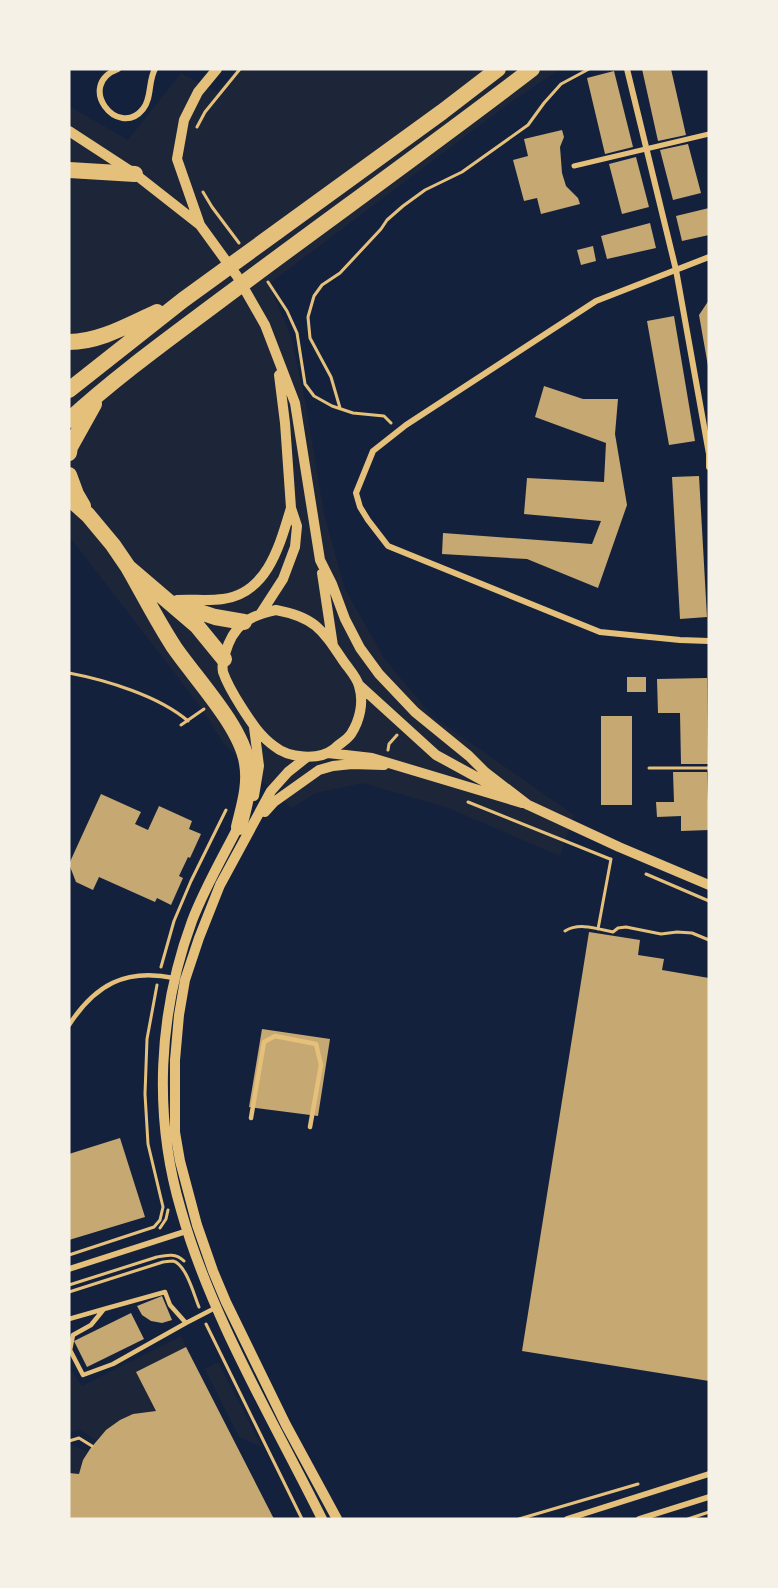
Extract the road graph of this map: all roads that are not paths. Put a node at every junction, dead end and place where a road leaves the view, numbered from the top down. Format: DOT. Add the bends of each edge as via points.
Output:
graph roads {
  1 [pos="118,69"];
  2 [pos="154,69"];
  3 [pos="217,69"];
  4 [pos="498,69"];
  5 [pos="532,69"];
  6 [pos="627,69"];
  7 [pos="69,131"];
  8 [pos="709,134"];
  9 [pos="647,149"];
  10 [pos="574,166"];
  11 [pos="69,170"];
  12 [pos="135,174"];
  13 [pos="200,225"];
  14 [pos="709,257"];
  15 [pos="676,270"];
  16 [pos="183,300"];
  17 [pos="69,342"];
  18 [pos="278,360"];
  19 [pos="69,390"];
  20 [pos="101,393"];
  21 [pos="72,417"];
  22 [pos="69,453"];
  23 [pos="709,467"];
  24 [pos="69,475"];
  25 [pos="69,498"];
  26 [pos="291,508"];
  27 [pos="88,515"];
  28 [pos="320,560"];
  29 [pos="128,567"];
  30 [pos="166,600"];
  31 [pos="261,613"];
  32 [pos="244,622"];
  33 [pos="709,641"];
  34 [pos="333,646"];
  35 [pos="224,659"];
  36 [pos="359,685"];
  37 [pos="254,727"];
  38 [pos="328,753"];
  39 [pos="307,757"];
  40 [pos="396,765"];
  41 [pos="528,805"];
  42 [pos="246,825"];
  43 [pos="709,885"];
  44 [pos="180,979"];
  45 [pos="69,1025"];
  46 [pos="251,1118"];
  47 [pos="310,1127"];
  48 [pos="187,1231"];
  49 [pos="69,1269"];
  50 [pos="216,1307"];
  51 [pos="104,1309"];
  52 [pos="69,1319"];
  53 [pos="186,1323"];
  54 [pos="709,1474"];
  55 [pos="709,1497"];
  56 [pos="322,1519"];
  57 [pos="337,1519"];
  58 [pos="567,1519"];
  59 [pos="639,1519"];
  1 -- 2 [label="street" via="104,80 100,94 108,111 122,117 137,114 145,106"];
  3 -- 13 [label="street" via="198,92 184,120 177,159"];
  4 -- 16 [label="highway"];
  5 -- 20 [label="highway"];
  6 -- 9 [label="street"];
  7 -- 12 [label="street"];
  8 -- 9 [label="street"];
  9 -- 10 [label="street"];
  9 -- 15 [label="street"];
  11 -- 12 [label="highway"];
  12 -- 13 [label="street"];
  13 -- 18 [label="street" via="237,276 265,325"];
  14 -- 15 [label="street"];
  15 -- 23 [label="street"];
  15 -- 33 [label="street" via="596,301 398,431 374,451 356,493 360,507 388,546 600,632"];
  16 -- 17 [label="highway" via="108,334"];
  16 -- 19 [label="highway"];
  18 -- 26 [label="street"];
  18 -- 28 [label="street" via="295,403"];
  20 -- 21 [label="highway"];
  20 -- 22 [label="highway"];
  24 -- 27 [label="highway"];
  25 -- 27 [label="highway"];
  26 -- 30 [label="street" via="272,562 243,593 226,599"];
  26 -- 31 [label="street" via="297,526 295,547 284,579"];
  27 -- 29 [label="highway"];
  28 -- 34 [label="street"];
  28 -- 41 [label="street" via="360,648 379,674 415,712"];
  29 -- 30 [label="highway"];
  29 -- 42 [label="highway" via="174,646 240,741 248,763"];
  30 -- 32 [label="highway" via="215,617"];
  30 -- 35 [label="highway" via="196,626"];
  31 -- 32 [label="street"];
  31 -- 34 [label="street" via="295,613 315,624"];
  32 -- 35 [label="street" via="228,641"];
  34 -- 36 [label="street"];
  35 -- 37 [label="street" via="223,670 230,686"];
  36 -- 38 [label="street" via="359,718 350,736"];
  36 -- 41 [label="street" via="436,755"];
  37 -- 39 [label="street" via="275,748"];
  37 -- 42 [label="street" via="259,766"];
  38 -- 39 [label="street"];
  38 -- 40 [label="street"];
  39 -- 42 [label="street" via="288,772"];
  40 -- 41 [label="street"];
  40 -- 42 [label="street" via="352,764 319,770"];
  41 -- 43 [label="street"];
  42 -- 44 [label="street"];
  42 -- 44 [label="street" via="193,919"];
  44 -- 45 [label="lane" via="151,975 111,983 88,999"];
  44 -- 48 [label="street" via="169,1002 165,1037 164,1121 171,1171"];
  44 -- 50 [label="street" via="175,1132 196,1225 213,1271"];
  46 -- 47 [label="lane" via="264,1042 274,1036 316,1044 321,1065"];
  48 -- 49 [label="street"];
  48 -- 50 [label="street"];
  50 -- 53 [label="lane"];
  50 -- 56 [label="street"];
  50 -- 57 [label="street"];
  51 -- 52 [label="lane"];
  51 -- 53 [label="lane" via="165,1292 170,1305"];
  51 -- 53 [label="lane" via="73,1335 70,1350 83,1375 113,1364"];
  54 -- 58 [label="street"];
  55 -- 59 [label="street"];
}
